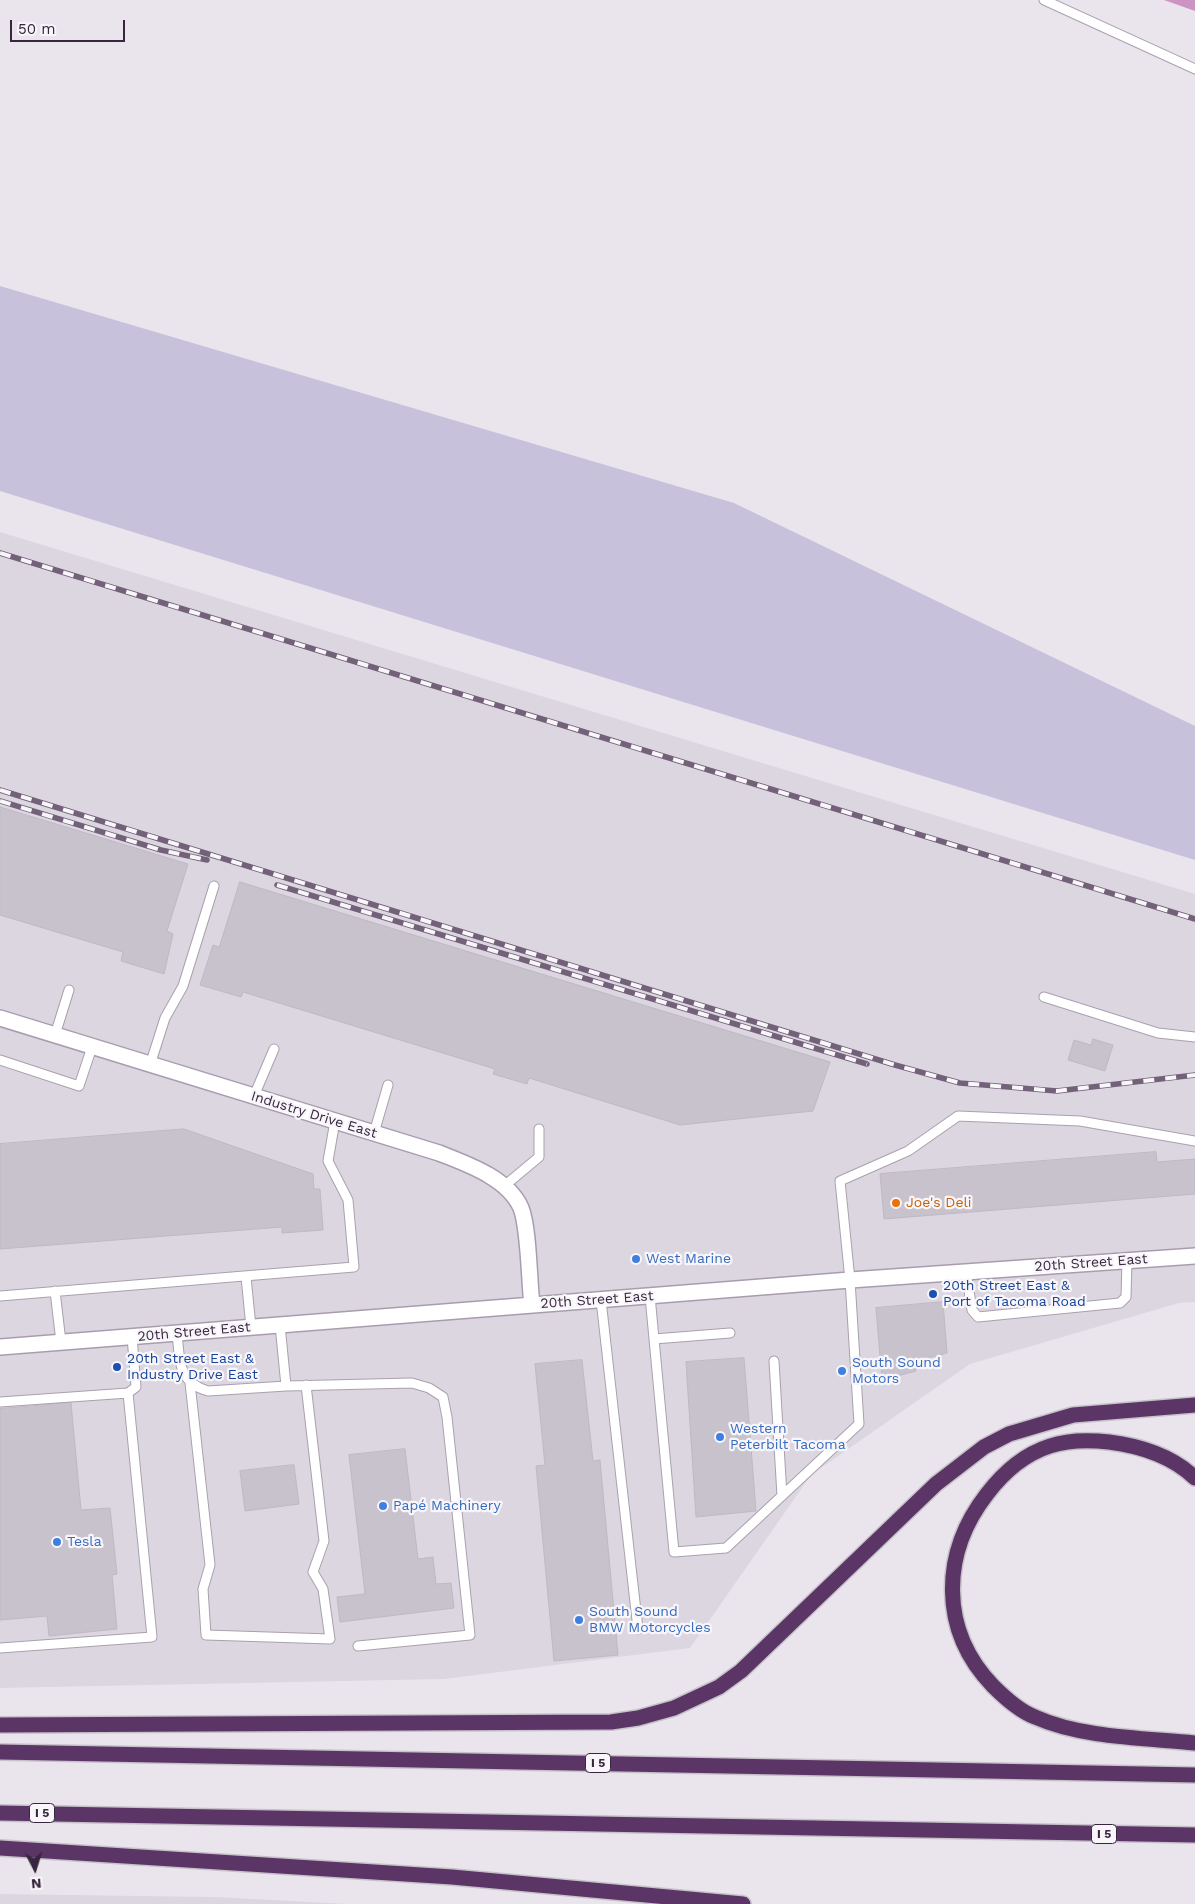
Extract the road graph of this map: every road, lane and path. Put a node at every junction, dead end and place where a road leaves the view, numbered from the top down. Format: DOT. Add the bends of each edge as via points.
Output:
graph roads {
  1 [pos="1044,0"];
  2 [pos="1195,69"];
  3 [pos="214,886"];
  4 [pos="69,990"];
  5 [pos="1044,997"];
  6 [pos="0,1018"];
  7 [pos="55,1035"];
  8 [pos="1195,1037"];
  9 [pos="92,1047"];
  10 [pos="274,1049"];
  11 [pos="0,1060"];
  12 [pos="150,1065"];
  13 [pos="388,1085"];
  14 [pos="254,1096"];
  15 [pos="335,1121"];
  16 [pos="539,1129"];
  17 [pos="374,1133"];
  18 [pos="1195,1141"];
  19 [pos="503,1187"];
  20 [pos="1195,1256"];
  21 [pos="1127,1261"];
  22 [pos="966,1272"];
  23 [pos="246,1277"];
  24 [pos="850,1280"];
  25 [pos="55,1291"];
  26 [pos="0,1296"];
  27 [pos="650,1296"];
  28 [pos="601,1300"];
  29 [pos="532,1305"];
  30 [pos="280,1325"];
  31 [pos="251,1327"];
  32 [pos="176,1333"];
  33 [pos="730,1333"];
  34 [pos="132,1336"];
  35 [pos="654,1339"];
  36 [pos="61,1342"];
  37 [pos="0,1347"];
  38 [pos="774,1361"];
  39 [pos="190,1383"];
  40 [pos="306,1385"];
  41 [pos="286,1386"];
  42 [pos="128,1393"];
  43 [pos="0,1402"];
  44 [pos="1195,1405"];
  45 [pos="1195,1478"];
  46 [pos="782,1496"];
  47 [pos="638,1629"];
  48 [pos="358,1646"];
  49 [pos="0,1648"];
  50 [pos="0,1725"];
  51 [pos="1195,1743"];
  52 [pos="0,1752"];
  53 [pos="1195,1775"];
  54 [pos="0,1813"];
  55 [pos="1195,1835"];
  56 [pos="0,1848"];
  57 [pos="743,1904"];
  1 -- 2 [label="lane"];
  3 -- 12 [label="lane" via="183,986 165,1018"];
  4 -- 7 [label="lane"];
  5 -- 8 [label="lane" via="1158,1033"];
  6 -- 7 [label="main road, Industry Drive East"];
  7 -- 9 [label="main road, Industry Drive East"];
  9 -- 11 [label="lane" via="79,1086"];
  9 -- 12 [label="main road, Industry Drive East"];
  10 -- 14 [label="lane"];
  12 -- 14 [label="main road, Industry Drive East"];
  13 -- 17 [label="lane"];
  14 -- 15 [label="main road, Industry Drive East"];
  15 -- 17 [label="main road, Industry Drive East"];
  15 -- 23 [label="lane" via="328,1161 348,1200 354,1267"];
  16 -- 19 [label="lane" via="539,1156"];
  17 -- 19 [label="main road, Industry Drive East" via="478,1168"];
  18 -- 24 [label="lane" via="1080,1121 958,1116 908,1151 840,1181"];
  19 -- 29 [label="main road, Industry Drive East" via="521,1207"];
  20 -- 21 [label="main road, 20th Street East"];
  21 -- 22 [label="main road, 20th Street East"];
  21 -- 22 [label="lane" via="1126,1297 1120,1303 978,1317 972,1310"];
  22 -- 24 [label="main road, 20th Street East"];
  23 -- 25 [label="lane"];
  23 -- 31 [label="lane"];
  24 -- 27 [label="main road, 20th Street East"];
  24 -- 46 [label="lane" via="859,1424"];
  25 -- 26 [label="lane"];
  25 -- 36 [label="lane"];
  27 -- 28 [label="main road, 20th Street East"];
  27 -- 35 [label="lane"];
  28 -- 29 [label="main road, 20th Street East"];
  28 -- 47 [label="lane"];
  29 -- 30 [label="main road, 20th Street East"];
  30 -- 31 [label="main road, 20th Street East"];
  30 -- 41 [label="lane"];
  31 -- 32 [label="main road, 20th Street East"];
  32 -- 34 [label="main road, 20th Street East"];
  32 -- 39 [label="lane" via="182,1372"];
  33 -- 35 [label="lane"];
  34 -- 36 [label="main road, 20th Street East"];
  34 -- 42 [label="lane" via="136,1387"];
  35 -- 46 [label="lane" via="674,1552 726,1548"];
  36 -- 37 [label="main road, 20th Street East"];
  38 -- 46 [label="lane"];
  39 -- 40 [label="lane" via="210,1565 203,1589 206,1635 330,1639 322,1589 313,1572 324,1541"];
  39 -- 41 [label="lane" via="208,1391"];
  40 -- 41 [label="lane"];
  40 -- 48 [label="lane" via="412,1383 443,1397 447,1417 470,1635"];
  42 -- 43 [label="lane"];
  42 -- 49 [label="lane" via="152,1637"];
  44 -- 50 [label="highway" via="1073,1415 1009,1434 984,1447 936,1484 741,1671 719,1687 674,1708 638,1718 611,1722 535,1723"];
  45 -- 51 [label="highway" via="1162,1456 1123,1444 1084,1441 1049,1446 1011,1468 973,1511 956,1550 952,1579 955,1611 970,1656 984,1676 1013,1703 1034,1717 1070,1729"];
  52 -- 53 [label="highway, I 5"];
  54 -- 55 [label="highway, I 5"];
  56 -- 57 [label="highway" via="452,1877"];
}
